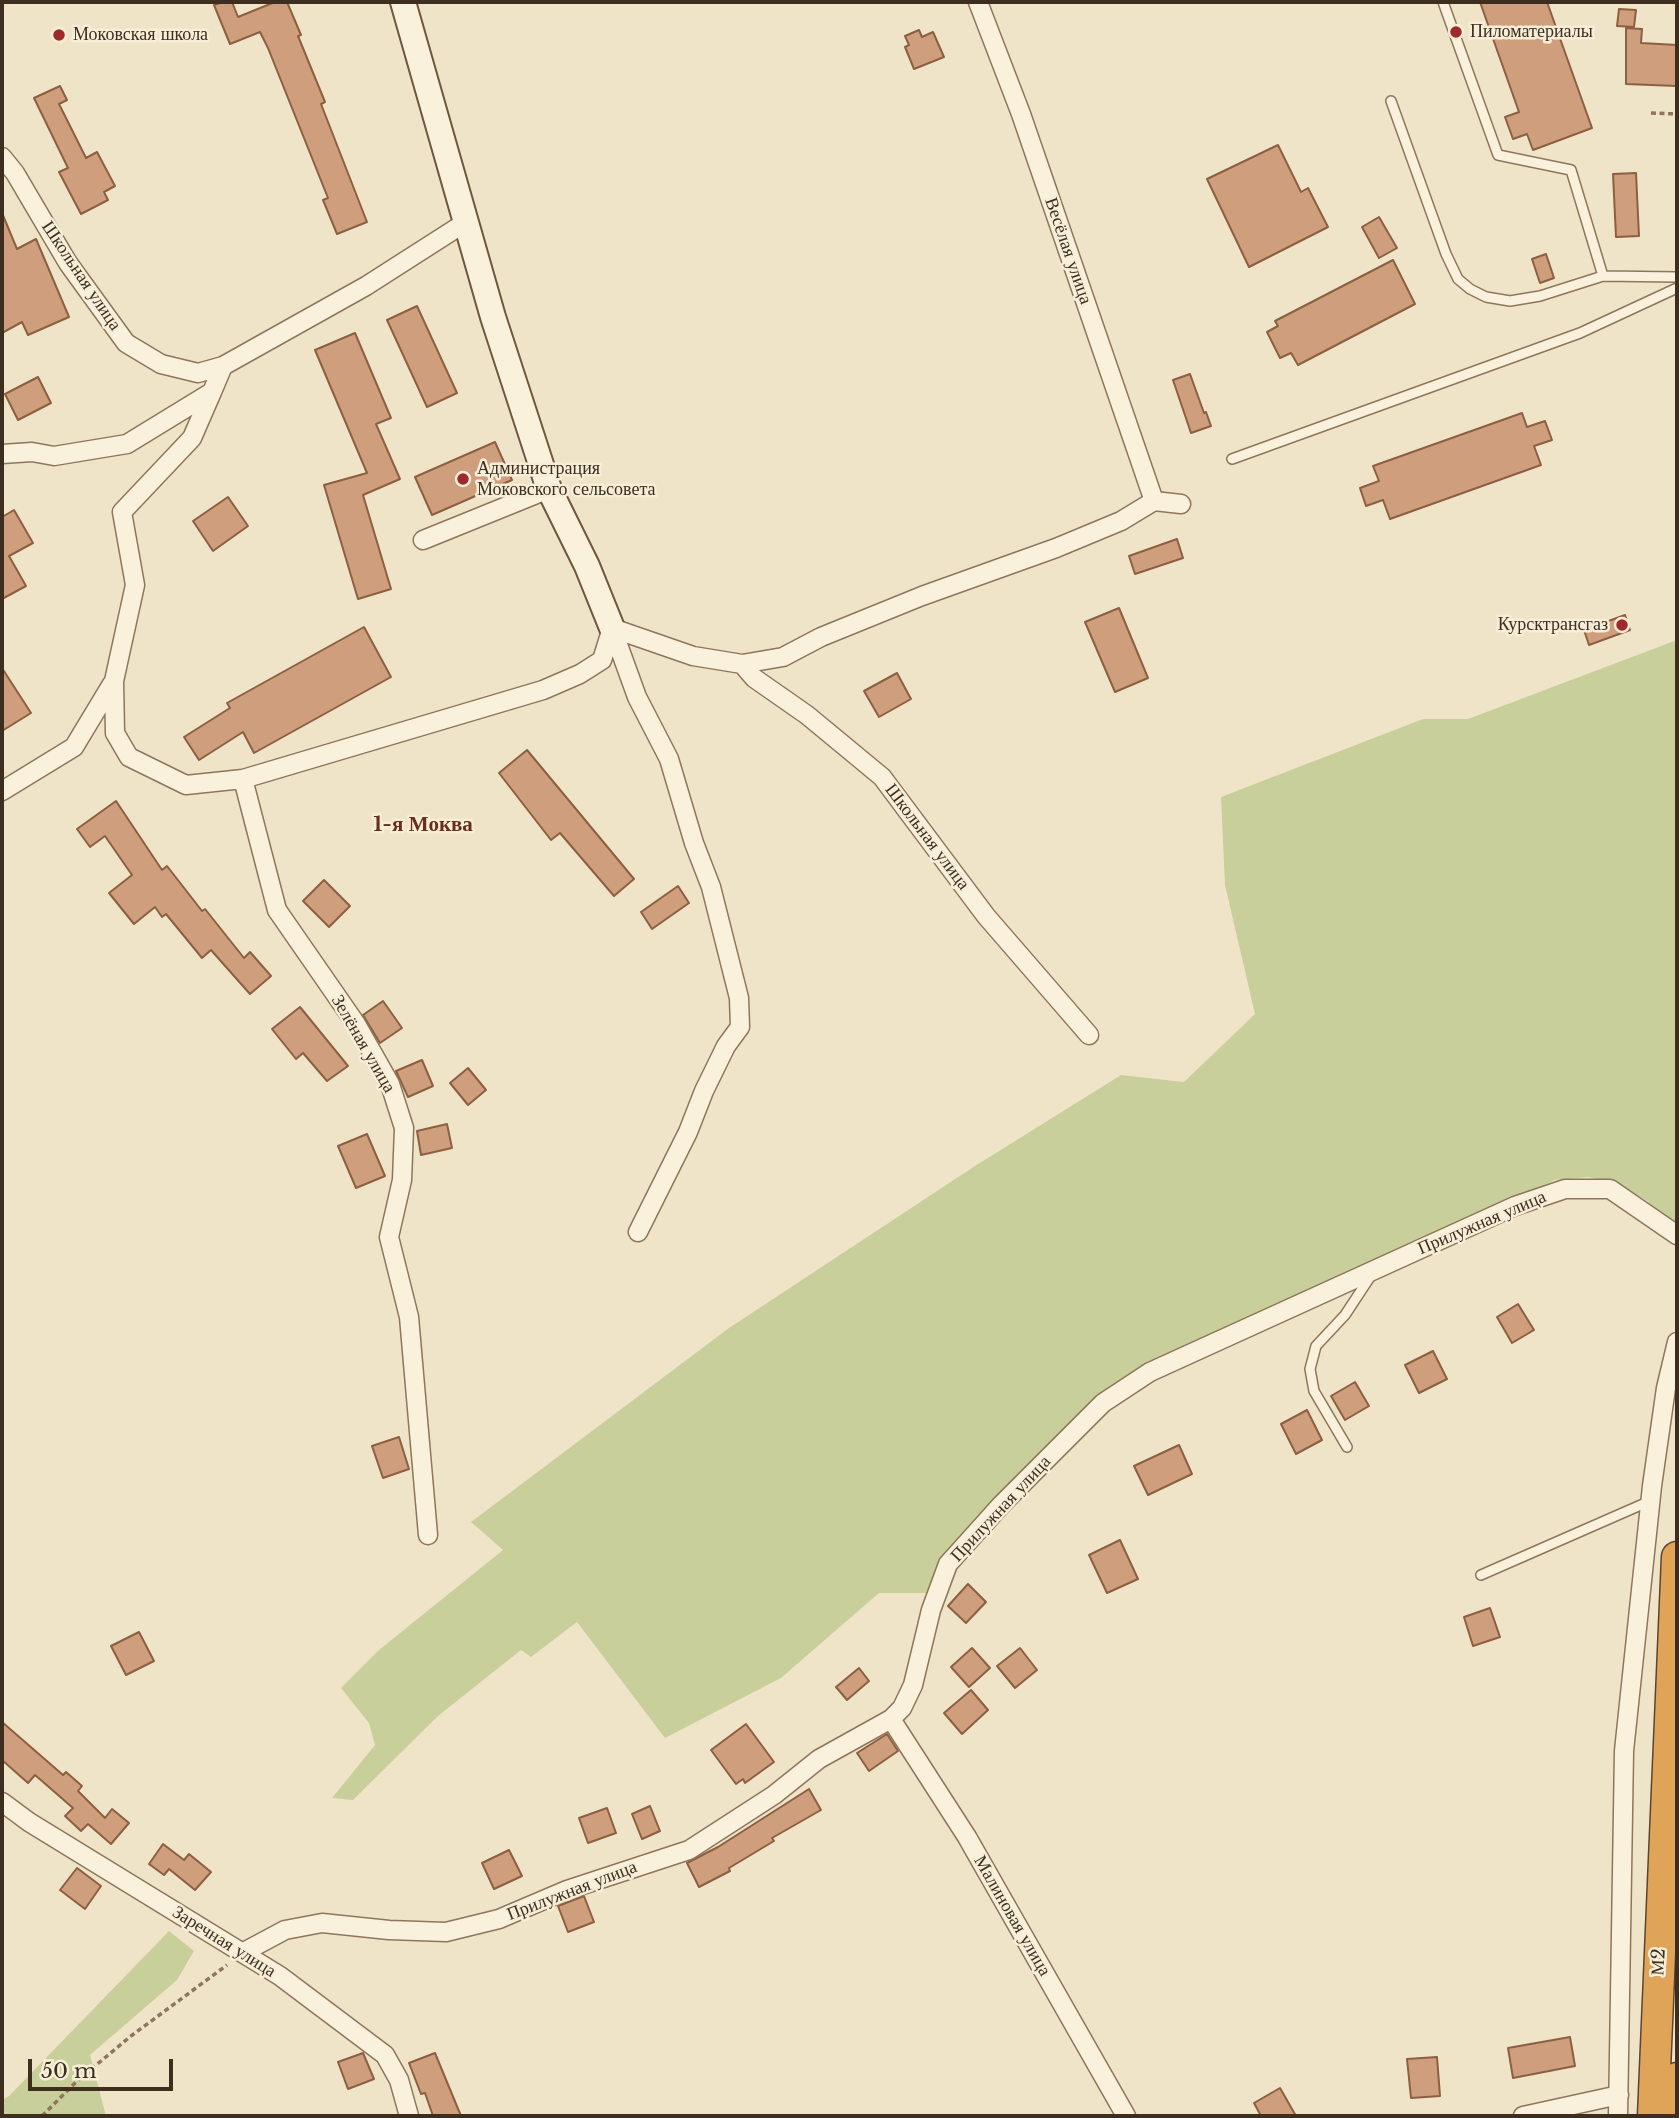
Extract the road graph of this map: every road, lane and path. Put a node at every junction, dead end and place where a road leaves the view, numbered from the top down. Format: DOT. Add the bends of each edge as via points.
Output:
graph roads {
  1 [pos="403,2"];
  2 [pos="978,2"];
  3 [pos="1443,2"];
  4 [pos="1391,101"];
  5 [pos="1651,113"];
  6 [pos="1677,114"];
  7 [pos="2,157"];
  8 [pos="466,222"];
  9 [pos="1603,276"];
  10 [pos="1677,277"];
  11 [pos="1677,288"];
  12 [pos="223,366"];
  13 [pos="212,392"];
  14 [pos="2,454"];
  15 [pos="1232,459"];
  16 [pos="549,489"];
  17 [pos="1154,501"];
  18 [pos="1181,504"];
  19 [pos="423,540"];
  20 [pos="612,628"];
  21 [pos="742,664"];
  22 [pos="114,681"];
  23 [pos="243,779"];
  24 [pos="2,791"];
  25 [pos="1089,1035"];
  26 [pos="638,1232"];
  27 [pos="1677,1235"];
  28 [pos="1374,1270"];
  29 [pos="1677,1342"];
  30 [pos="1347,1447"];
  31 [pos="1650,1501"];
  32 [pos="428,1535"];
  33 [pos="1677,1557"];
  34 [pos="1481,1575"];
  35 [pos="891,1719"];
  36 [pos="2,1802"];
  37 [pos="242,1953"];
  38 [pos="1677,2078"];
  39 [pos="1619,2095"];
  40 [pos="42,2116"];
  41 [pos="409,2116"];
  42 [pos="1126,2116"];
  43 [pos="1523,2116"];
  44 [pos="1618,2116"];
  45 [pos="1653,2116"];
  46 [pos="1675,2116"];
  1 -- 8 [label="street"];
  2 -- 17 [label="street, Весёлая улица"];
  3 -- 9 [label="lane" via="1499,155 1571,170"];
  4 -- 9 [label="lane" via="1446,254 1458,278 1470,289 1486,298 1510,301"];
  5 -- 6 [label="path"];
  7 -- 12 [label="street, Школьная улица" via="68,263 126,343 162,364 198,373"];
  8 -- 12 [label="street"];
  8 -- 16 [label="street"];
  9 -- 10 [label="lane"];
  11 -- 15 [label="lane" via="1580,333"];
  12 -- 13 [label="street"];
  13 -- 14 [label="street" via="127,443 54,456"];
  13 -- 22 [label="street" via="192,438 122,512 135,585"];
  16 -- 19 [label="street"];
  16 -- 20 [label="street"];
  17 -- 18 [label="street"];
  17 -- 21 [label="street" via="1121,521 922,596 783,657"];
  20 -- 21 [label="street" via="693,656"];
  20 -- 23 [label="street" via="602,660 543,690"];
  20 -- 26 [label="street" via="637,697 669,760 711,887 739,998 740,1027 726,1046"];
  21 -- 25 [label="street, Школьная улица" via="882,777 986,916"];
  22 -- 23 [label="street" via="115,733 129,757 186,785"];
  22 -- 24 [label="street" via="74,747"];
  23 -- 32 [label="street, Зелёная улица" via="277,911 356,1024 390,1084 404,1128 402,1181 389,1237 409,1317"];
  27 -- 28 [label="street, Прилужная улица" via="1610,1189 1565,1189 1515,1206"];
  28 -- 30 [label="lane" via="1346,1315 1316,1346 1310,1369 1314,1391"];
  28 -- 35 [label="street, Прилужная улица" via="1150,1372 1103,1403 948,1564 931,1610 913,1685"];
  29 -- 31 [label="street" via="1665,1388"];
  31 -- 34 [label="lane"];
  31 -- 39 [label="street" via="1624,1751"];
  33 -- 45 [label="highway, М2"];
  35 -- 37 [label="street, Прилужная улица" via="820,1759 689,1850 566,1890 499,1919 446,1932 322,1923 285,1930"];
  35 -- 42 [label="street, Малиновая улица" via="967,1838"];
  36 -- 37 [label="street, Заречная улица"];
  37 -- 40 [label="path" via="131,2036"];
  37 -- 41 [label="street, Заречная улица" via="384,2055 399,2080"];
  38 -- 46 [label="highway"];
  39 -- 43 [label="street"];
  39 -- 44 [label="street"];
}
